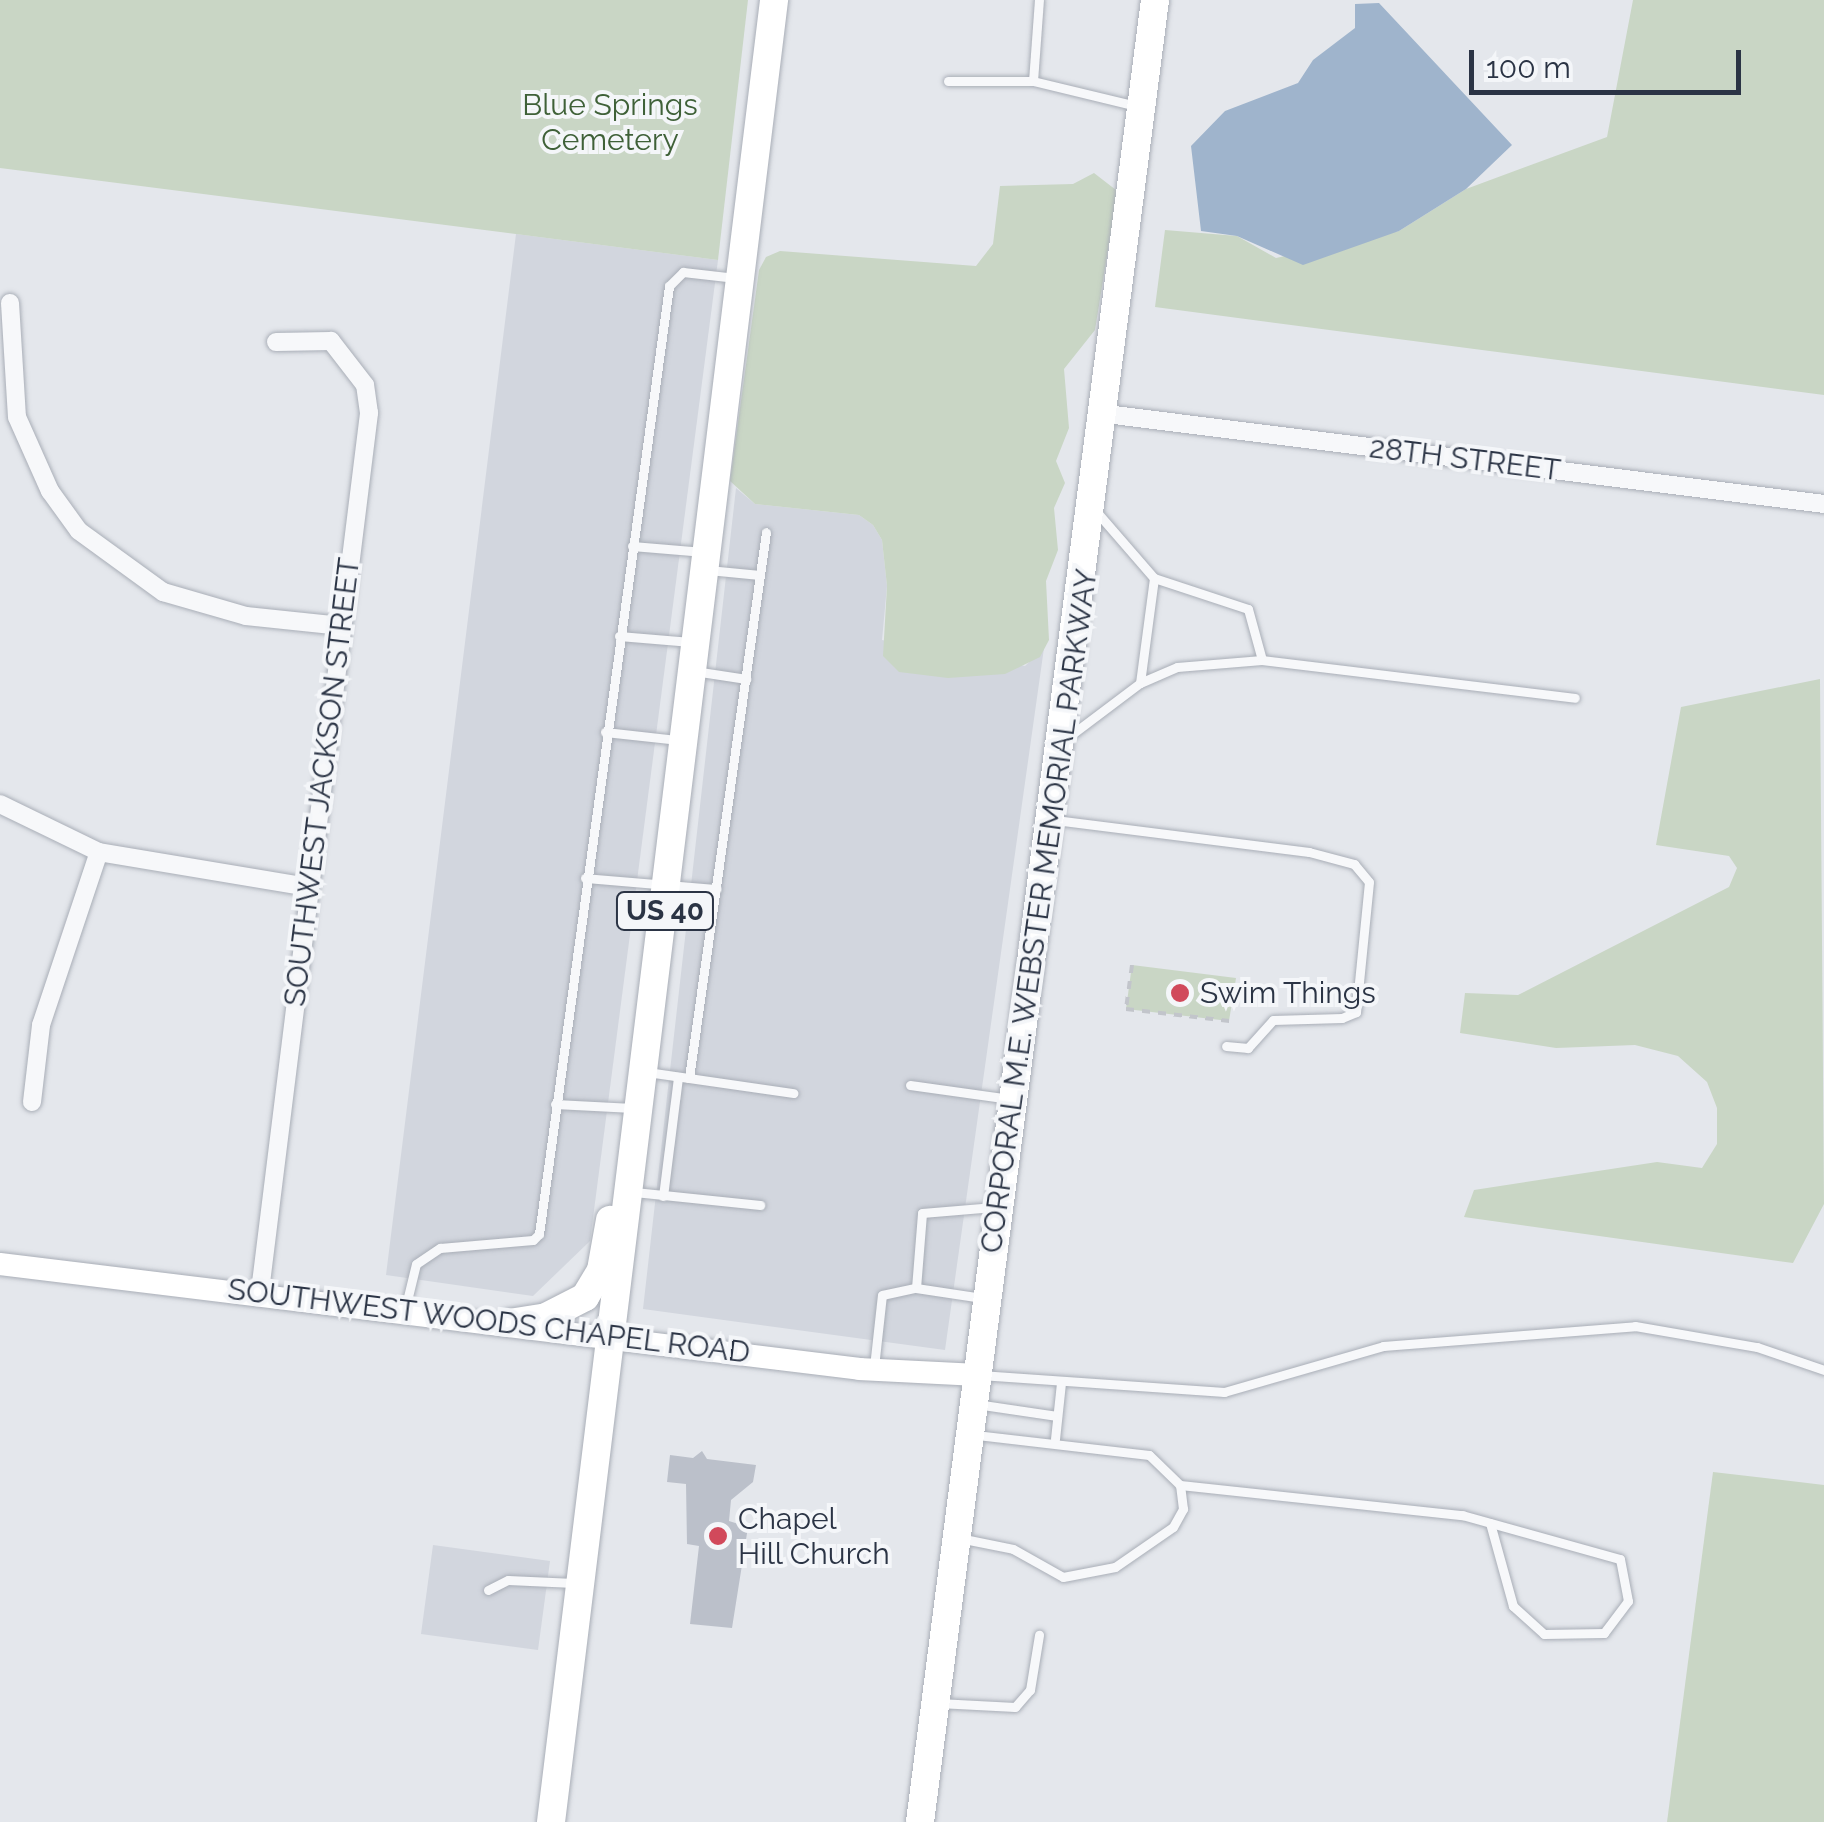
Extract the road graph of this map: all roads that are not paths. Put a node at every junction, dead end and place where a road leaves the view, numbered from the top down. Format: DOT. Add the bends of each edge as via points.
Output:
graph roads {
  1 [pos="774,0"];
  2 [pos="1039,0"];
  3 [pos="1155,0"];
  4 [pos="1032,81"];
  5 [pos="948,82"];
  6 [pos="1144,107"];
  7 [pos="740,278"];
  8 [pos="10,304"];
  9 [pos="276,342"];
  10 [pos="1106,414"];
  11 [pos="1824,504"];
  12 [pos="1094,508"];
  13 [pos="766,532"];
  14 [pos="632,546"];
  15 [pos="706,561"];
  16 [pos="760,576"];
  17 [pos="1154,578"];
  18 [pos="341,626"];
  19 [pos="619,636"];
  20 [pos="697,642"];
  21 [pos="1262,660"];
  22 [pos="694,671"];
  23 [pos="746,679"];
  24 [pos="1140,684"];
  25 [pos="1575,698"];
  26 [pos="605,732"];
  27 [pos="685,741"];
  28 [pos="1061,742"];
  29 [pos="0,804"];
  30 [pos="1050,819"];
  31 [pos="99,852"];
  32 [pos="585,878"];
  33 [pos="668,884"];
  34 [pos="309,888"];
  35 [pos="716,889"];
  36 [pos="1226,1046"];
  37 [pos="645,1072"];
  38 [pos="683,1078"];
  39 [pos="910,1085"];
  40 [pos="793,1093"];
  41 [pos="1013,1100"];
  42 [pos="32,1102"];
  43 [pos="556,1104"];
  44 [pos="641,1108"];
  45 [pos="631,1192"];
  46 [pos="663,1196"];
  47 [pos="760,1205"];
  48 [pos="999,1207"];
  49 [pos="0,1264"];
  50 [pos="916,1288"];
  51 [pos="260,1291"];
  52 [pos="987,1298"];
  53 [pos="405,1309"];
  54 [pos="509,1323"];
  55 [pos="614,1336"];
  56 [pos="874,1370"];
  57 [pos="1824,1370"];
  58 [pos="977,1375"];
  59 [pos="1061,1383"];
  60 [pos="974,1404"];
  61 [pos="1057,1416"];
  62 [pos="970,1434"];
  63 [pos="1055,1440"];
  64 [pos="1180,1486"];
  65 [pos="1490,1523"];
  66 [pos="956,1537"];
  67 [pos="582,1583"];
  68 [pos="488,1590"];
  69 [pos="1038,1635"];
  70 [pos="935,1703"];
  71 [pos="550,1822"];
  72 [pos="920,1822"];
  1 -- 7 [label="main road, US 40"];
  2 -- 4 [label="lane"];
  3 -- 6 [label="main road, CORPORAL M.E. WEBSTER MEMORIAL PARKWAY"];
  4 -- 5 [label="lane"];
  4 -- 6 [label="lane"];
  6 -- 10 [label="main road, CORPORAL M.E. WEBSTER MEMORIAL PARKWAY"];
  7 -- 14 [label="lane" via="683,272 668,286"];
  7 -- 15 [label="main road, US 40"];
  8 -- 18 [label="street" via="17,417 50,491 79,530 163,592 246,616"];
  9 -- 18 [label="street, SOUTHWEST JACKSON STREET" via="331,341 364,385 369,414"];
  10 -- 11 [label="street, 28TH STREET"];
  10 -- 12 [label="main road, CORPORAL M.E. WEBSTER MEMORIAL PARKWAY"];
  12 -- 17 [label="lane"];
  12 -- 28 [label="main road, CORPORAL M.E. WEBSTER MEMORIAL PARKWAY"];
  13 -- 16 [label="lane"];
  14 -- 15 [label="lane"];
  14 -- 19 [label="lane"];
  15 -- 16 [label="lane"];
  15 -- 20 [label="main road, US 40"];
  16 -- 23 [label="lane"];
  17 -- 21 [label="lane" via="1248,609"];
  17 -- 24 [label="lane"];
  18 -- 34 [label="street, SOUTHWEST JACKSON STREET"];
  19 -- 20 [label="lane"];
  19 -- 26 [label="lane"];
  20 -- 22 [label="main road, US 40"];
  21 -- 24 [label="lane" via="1177,667"];
  21 -- 25 [label="lane"];
  22 -- 23 [label="lane"];
  22 -- 27 [label="main road, US 40"];
  23 -- 35 [label="lane"];
  24 -- 28 [label="lane"];
  26 -- 27 [label="lane"];
  26 -- 32 [label="lane"];
  27 -- 33 [label="main road, US 40"];
  28 -- 30 [label="main road, CORPORAL M.E. WEBSTER MEMORIAL PARKWAY"];
  29 -- 31 [label="street"];
  30 -- 36 [label="lane" via="1309,852 1354,864 1369,882 1356,1012 1273,1020 1248,1048"];
  30 -- 41 [label="main road, CORPORAL M.E. WEBSTER MEMORIAL PARKWAY"];
  31 -- 34 [label="street"];
  31 -- 42 [label="street" via="41,1025"];
  32 -- 33 [label="lane"];
  32 -- 43 [label="lane"];
  33 -- 35 [label="lane"];
  33 -- 37 [label="main road, US 40"];
  34 -- 51 [label="street, SOUTHWEST JACKSON STREET"];
  35 -- 38 [label="lane"];
  37 -- 38 [label="lane"];
  37 -- 44 [label="main road, US 40"];
  38 -- 40 [label="lane"];
  38 -- 46 [label="lane"];
  39 -- 41 [label="lane"];
  41 -- 48 [label="main road, CORPORAL M.E. WEBSTER MEMORIAL PARKWAY"];
  43 -- 44 [label="lane"];
  43 -- 53 [label="lane" via="539,1234 440,1248 416,1264"];
  44 -- 45 [label="main road, US 40"];
  44 -- 54 [label="main road" via="626,1139 594,1284 568,1309"];
  45 -- 46 [label="lane"];
  45 -- 55 [label="main road, US 40"];
  46 -- 47 [label="lane"];
  48 -- 50 [label="lane" via="922,1213"];
  48 -- 52 [label="main road, CORPORAL M.E. WEBSTER MEMORIAL PARKWAY"];
  49 -- 51 [label="main road, SOUTHWEST WOODS CHAPEL ROAD"];
  50 -- 52 [label="lane"];
  50 -- 56 [label="lane" via="882,1295"];
  51 -- 53 [label="main road, SOUTHWEST WOODS CHAPEL ROAD"];
  52 -- 58 [label="main road, CORPORAL M.E. WEBSTER MEMORIAL PARKWAY"];
  53 -- 54 [label="main road, SOUTHWEST WOODS CHAPEL ROAD"];
  54 -- 55 [label="main road, SOUTHWEST WOODS CHAPEL ROAD"];
  55 -- 56 [label="main road, SOUTHWEST WOODS CHAPEL ROAD"];
  55 -- 67 [label="main road, US 40"];
  56 -- 58 [label="main road, SOUTHWEST WOODS CHAPEL ROAD"];
  57 -- 59 [label="lane" via="1758,1347 1635,1326 1383,1346 1224,1392"];
  58 -- 59 [label="lane"];
  58 -- 60 [label="main road, CORPORAL M.E. WEBSTER MEMORIAL PARKWAY"];
  59 -- 61 [label="lane"];
  60 -- 61 [label="lane"];
  60 -- 62 [label="main road, CORPORAL M.E. WEBSTER MEMORIAL PARKWAY"];
  61 -- 63 [label="lane"];
  62 -- 63 [label="lane"];
  62 -- 66 [label="main road, CORPORAL M.E. WEBSTER MEMORIAL PARKWAY"];
  63 -- 64 [label="lane" via="1149,1454"];
  64 -- 65 [label="lane"];
  64 -- 66 [label="lane" via="1183,1509 1173,1528 1115,1567 1063,1577 1014,1549"];
  65 -- 65 [label="lane" via="1620,1560 1628,1601 1604,1632 1544,1634 1513,1606"];
  66 -- 70 [label="main road, CORPORAL M.E. WEBSTER MEMORIAL PARKWAY"];
  67 -- 68 [label="lane" via="508,1580"];
  67 -- 71 [label="main road, US 40"];
  69 -- 70 [label="lane" via="1030,1690 1015,1707"];
  70 -- 72 [label="main road, CORPORAL M.E. WEBSTER MEMORIAL PARKWAY"];
}
